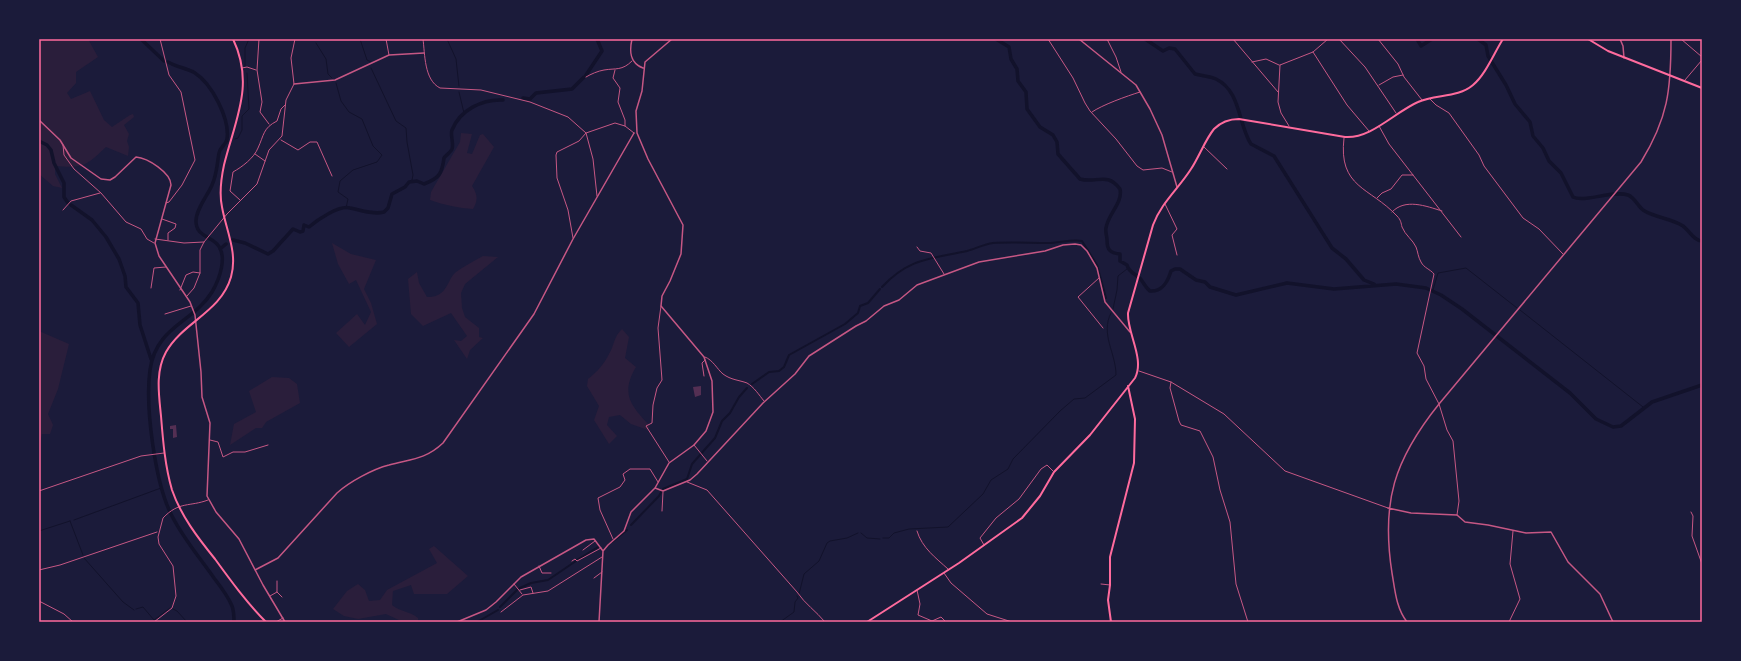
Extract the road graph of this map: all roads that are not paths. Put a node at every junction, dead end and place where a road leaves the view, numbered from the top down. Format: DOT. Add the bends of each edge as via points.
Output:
graph roads {
  1 [pos="160,39"];
  2 [pos="233,39"];
  3 [pos="259,39"];
  4 [pos="295,39"];
  5 [pos="386,39"];
  6 [pos="423,39"];
  7 [pos="632,39"];
  8 [pos="672,39"];
  9 [pos="1048,39"];
  10 [pos="1079,39"];
  11 [pos="1107,39"];
  12 [pos="1233,39"];
  13 [pos="1328,39"];
  14 [pos="1339,39"];
  15 [pos="1378,39"];
  16 [pos="1503,39"];
  17 [pos="1588,39"];
  18 [pos="1620,39"];
  19 [pos="1671,39"];
  20 [pos="1681,39"];
  21 [pos="1313,52"];
  22 [pos="424,53"];
  23 [pos="389,55"];
  24 [pos="1702,57"];
  25 [pos="1624,58"];
  26 [pos="1702,60"];
  27 [pos="633,61"];
  28 [pos="1252,62"];
  29 [pos="1280,65"];
  30 [pos="242,68"];
  31 [pos="643,68"];
  32 [pos="257,70"];
  33 [pos="615,70"];
  34 [pos="1121,72"];
  35 [pos="1404,75"];
  36 [pos="1671,75"];
  37 [pos="586,77"];
  38 [pos="1685,80"];
  39 [pos="294,84"];
  40 [pos="1378,86"];
  41 [pos="1702,88"];
  42 [pos="1140,92"];
  43 [pos="1278,92"];
  44 [pos="1430,99"];
  45 [pos="1422,100"];
  46 [pos="285,105"];
  47 [pos="1092,112"];
  48 [pos="1397,114"];
  49 [pos="39,120"];
  50 [pos="270,125"];
  51 [pos="625,126"];
  52 [pos="1378,126"];
  53 [pos="1289,128"];
  54 [pos="1369,131"];
  55 [pos="586,133"];
  56 [pos="635,133"];
  57 [pos="1344,138"];
  58 [pos="280,140"];
  59 [pos="63,145"];
  60 [pos="1204,147"];
  61 [pos="254,154"];
  62 [pos="265,161"];
  63 [pos="1227,169"];
  64 [pos="1172,172"];
  65 [pos="1414,175"];
  66 [pos="332,176"];
  67 [pos="1177,187"];
  68 [pos="101,193"];
  69 [pos="597,197"];
  70 [pos="1377,198"];
  71 [pos="240,201"];
  72 [pos="1165,203"];
  73 [pos="165,204"];
  74 [pos="63,210"];
  75 [pos="1442,211"];
  76 [pos="1392,212"];
  77 [pos="224,218"];
  78 [pos="161,219"];
  79 [pos="1461,237"];
  80 [pos="155,238"];
  81 [pos="573,239"];
  82 [pos="168,240"];
  83 [pos="204,242"];
  84 [pos="155,243"];
  85 [pos="917,248"];
  86 [pos="1564,254"];
  87 [pos="1177,255"];
  88 [pos="166,266"];
  89 [pos="200,273"];
  90 [pos="944,274"];
  91 [pos="1099,278"];
  92 [pos="151,288"];
  93 [pos="180,290"];
  94 [pos="186,296"];
  95 [pos="661,306"];
  96 [pos="192,307"];
  97 [pos="165,314"];
  98 [pos="196,322"];
  99 [pos="1103,328"];
  100 [pos="1130,332"];
  101 [pos="705,358"];
  102 [pos="1138,371"];
  103 [pos="704,376"];
  104 [pos="1171,382"];
  105 [pos="1128,386"];
  106 [pos="764,402"];
  107 [pos="1439,404"];
  108 [pos="209,440"];
  109 [pos="268,445"];
  110 [pos="694,445"];
  111 [pos="165,453"];
  112 [pos="707,462"];
  113 [pos="669,463"];
  114 [pos="1054,472"];
  115 [pos="658,482"];
  116 [pos="687,482"];
  117 [pos="655,488"];
  118 [pos="39,491"];
  119 [pos="662,491"];
  120 [pos="208,500"];
  121 [pos="179,507"];
  122 [pos="1388,508"];
  123 [pos="662,511"];
  124 [pos="1692,512"];
  125 [pos="1457,515"];
  126 [pos="1513,530"];
  127 [pos="917,531"];
  128 [pos="158,532"];
  129 [pos="613,540"];
  130 [pos="596,541"];
  131 [pos="984,545"];
  132 [pos="602,548"];
  133 [pos="583,550"];
  134 [pos="603,551"];
  135 [pos="603,556"];
  136 [pos="572,561"];
  137 [pos="1702,564"];
  138 [pos="538,566"];
  139 [pos="39,570"];
  140 [pos="256,570"];
  141 [pos="948,570"];
  142 [pos="602,571"];
  143 [pos="551,573"];
  144 [pos="944,573"];
  145 [pos="594,578"];
  146 [pos="277,581"];
  147 [pos="514,584"];
  148 [pos="1101,584"];
  149 [pos="1110,585"];
  150 [pos="520,590"];
  151 [pos="917,590"];
  152 [pos="277,592"];
  153 [pos="533,594"];
  154 [pos="523,595"];
  155 [pos="270,596"];
  156 [pos="282,597"];
  157 [pos="39,601"];
  158 [pos="501,612"];
  159 [pos="284,618"];
  160 [pos="1003,620"];
  161 [pos="73,622"];
  162 [pos="154,622"];
  163 [pos="266,622"];
  164 [pos="276,622"];
  165 [pos="285,622"];
  166 [pos="457,622"];
  167 [pos="599,622"];
  168 [pos="825,622"];
  169 [pos="868,622"];
  170 [pos="946,622"];
  171 [pos="1002,622"];
  172 [pos="1012,622"];
  173 [pos="1111,622"];
  174 [pos="1248,622"];
  175 [pos="1407,622"];
  176 [pos="1508,622"];
  177 [pos="1613,622"];
  1 -- 73 [label="street" via="169,75 182,92 195,160 181,186"];
  2 -- 30 [label="main road"];
  3 -- 32 [label="street"];
  4 -- 39 [label="street" via="291,58"];
  5 -- 23 [label="street"];
  6 -- 22 [label="street"];
  7 -- 27 [label="street"];
  8 -- 31 [label="street" via="645,62"];
  9 -- 47 [label="street"];
  10 -- 34 [label="street"];
  11 -- 34 [label="street"];
  12 -- 28 [label="street"];
  13 -- 21 [label="street"];
  14 -- 40 [label="street"];
  15 -- 35 [label="street"];
  16 -- 44 [label="main road" via="1479,79 1469,88"];
  17 -- 25 [label="main road"];
  18 -- 25 [label="street"];
  19 -- 36 [label="street"];
  20 -- 24 [label="street"];
  21 -- 29 [label="street"];
  21 -- 54 [label="street" via="1347,105"];
  22 -- 23 [label="street"];
  22 -- 55 [label="street" via="430,76 440,88 482,90 537,104 568,116"];
  23 -- 39 [label="street" via="335,80"];
  25 -- 36 [label="main road"];
  26 -- 38 [label="street"];
  27 -- 31 [label="street"];
  27 -- 33 [label="street"];
  28 -- 29 [label="street" via="1266,59"];
  28 -- 43 [label="street"];
  29 -- 43 [label="street"];
  30 -- 32 [label="street"];
  30 -- 77 [label="main road" via="242,103 221,180 220,193"];
  31 -- 56 [label="street"];
  32 -- 50 [label="street" via="262,102 260,112"];
  33 -- 37 [label="street" via="605,70"];
  33 -- 51 [label="street" via="613,78 620,88 618,102"];
  34 -- 42 [label="street"];
  35 -- 40 [label="street"];
  35 -- 45 [label="street"];
  36 -- 38 [label="main road"];
  36 -- 86 [label="street" via="1666,108 1654,141 1641,162"];
  38 -- 41 [label="main road"];
  39 -- 46 [label="street"];
  40 -- 48 [label="street"];
  42 -- 47 [label="street"];
  42 -- 64 [label="street" via="1162,136"];
  43 -- 53 [label="street" via="1281,113"];
  44 -- 45 [label="main road"];
  44 -- 86 [label="street" via="1449,113 1523,218 1539,229"];
  45 -- 48 [label="main road"];
  46 -- 50 [label="street" via="281,108 277,120"];
  46 -- 58 [label="street"];
  47 -- 64 [label="street" via="1139,169 1162,168"];
  48 -- 52 [label="main road"];
  49 -- 59 [label="street"];
  50 -- 61 [label="street" via="263,133"];
  51 -- 55 [label="street" via="615,123"];
  51 -- 56 [label="street"];
  52 -- 54 [label="main road"];
  52 -- 65 [label="street"];
  53 -- 57 [label="main road"];
  53 -- 60 [label="main road" via="1239,119 1230,120 1212,133"];
  54 -- 57 [label="main road"];
  55 -- 69 [label="street" via="593,159"];
  55 -- 81 [label="street" via="579,141 561,149 556,155 557,178 568,210"];
  56 -- 69 [label="street"];
  56 -- 95 [label="street" via="683,225 681,254 662,296"];
  57 -- 70 [label="street" via="1343,158 1346,168 1365,192"];
  58 -- 62 [label="street" via="269,150"];
  58 -- 66 [label="street" via="298,150 310,142 317,142"];
  59 -- 68 [label="street" via="64,155 74,169"];
  59 -- 73 [label="street" via="73,160 104,180 115,177 134,158 145,159 170,178 171,185"];
  60 -- 63 [label="street"];
  60 -- 67 [label="main road"];
  61 -- 62 [label="street"];
  61 -- 71 [label="street" via="233,172 230,191"];
  62 -- 71 [label="street" via="257,184"];
  64 -- 67 [label="street"];
  65 -- 70 [label="street" via="1402,175 1391,189"];
  65 -- 75 [label="street"];
  67 -- 72 [label="main road"];
  68 -- 74 [label="street" via="71,201"];
  68 -- 84 [label="street" via="126,222 141,229 147,239"];
  69 -- 81 [label="street"];
  70 -- 76 [label="street"];
  71 -- 77 [label="street"];
  72 -- 87 [label="street" via="1177,229 1172,235"];
  72 -- 100 [label="main road" via="1153,225 1128,313"];
  73 -- 78 [label="street"];
  75 -- 76 [label="street" via="1416,205 1400,205"];
  75 -- 79 [label="street"];
  76 -- 107 [label="street" via="1401,221 1402,228 1415,245 1420,261 1434,274 1418,353 1424,366 1426,380"];
  77 -- 83 [label="street"];
  77 -- 98 [label="main road" via="231,244 233,266 228,285 218,302"];
  78 -- 80 [label="street"];
  78 -- 82 [label="street" via="176,224 168,233"];
  80 -- 82 [label="street"];
  80 -- 84 [label="street"];
  81 -- 140 [label="street" via="534,314 443,443 420,458 388,465 346,485 278,558"];
  82 -- 83 [label="street"];
  83 -- 89 [label="street" via="200,250"];
  84 -- 88 [label="street" via="158,254"];
  85 -- 90 [label="street" via="929,252"];
  86 -- 107 [label="street"];
  88 -- 92 [label="street" via="154,268"];
  88 -- 93 [label="street"];
  89 -- 93 [label="street" via="186,275"];
  89 -- 94 [label="street" via="194,288"];
  90 -- 91 [label="street" via="987,260 1077,244 1087,251 1097,268"];
  90 -- 106 [label="street" via="910,289 899,300 884,306 866,322 809,356 795,374"];
  91 -- 99 [label="street" via="1078,297"];
  91 -- 100 [label="street" via="1105,302"];
  93 -- 94 [label="street"];
  94 -- 96 [label="street"];
  95 -- 101 [label="street"];
  95 -- 113 [label="street" via="658,328 662,380 655,398 652,422 646,426"];
  96 -- 97 [label="street"];
  96 -- 98 [label="street"];
  98 -- 108 [label="street" via="202,397 210,420"];
  98 -- 111 [label="main road" via="176,339 165,354 161,366 159,390"];
  100 -- 102 [label="main road"];
  101 -- 103 [label="street" via="702,362"];
  101 -- 106 [label="street" via="731,379 752,386"];
  101 -- 110 [label="street" via="712,381 713,412 706,431"];
  102 -- 104 [label="street"];
  102 -- 105 [label="main road"];
  104 -- 122 [label="street" via="1224,414 1285,471"];
  104 -- 174 [label="street" via="1170,388 1181,425 1200,432 1213,457 1230,522 1236,584"];
  105 -- 114 [label="main road" via="1090,435"];
  105 -- 149 [label="main road" via="1135,419 1134,463 1111,551"];
  106 -- 112 [label="street"];
  107 -- 122 [label="street" via="1416,433 1406,452 1398,469"];
  107 -- 125 [label="street" via="1453,441 1459,502"];
  108 -- 109 [label="street" via="218,442 223,457 233,452 246,452"];
  108 -- 120 [label="street"];
  110 -- 112 [label="street"];
  110 -- 113 [label="street"];
  111 -- 118 [label="street" via="118,463"];
  111 -- 121 [label="main road"];
  112 -- 116 [label="street"];
  113 -- 115 [label="street"];
  114 -- 131 [label="main road" via="1026,514"];
  114 -- 131 [label="street" via="1047,465 1041,469 1019,499 996,518 980,538"];
  115 -- 117 [label="street"];
  115 -- 129 [label="street" via="652,470 630,469 623,474 625,480 620,486 598,498 600,510"];
  116 -- 119 [label="street"];
  116 -- 168 [label="street" via="707,490 805,604"];
  117 -- 119 [label="street"];
  117 -- 129 [label="street" via="634,509 626,529"];
  119 -- 123 [label="street"];
  120 -- 121 [label="street"];
  120 -- 140 [label="street" via="235,533"];
  121 -- 128 [label="street" via="166,515"];
  121 -- 163 [label="main road" via="248,604"];
  122 -- 125 [label="street"];
  122 -- 175 [label="street" via="1388,536 1394,588"];
  124 -- 137 [label="street" via="1692,536"];
  125 -- 126 [label="street" via="1465,522"];
  126 -- 176 [label="street" via="1510,564 1520,599"];
  126 -- 177 [label="street" via="1526,533 1551,532 1568,562 1600,594"];
  127 -- 141 [label="street" via="919,539"];
  128 -- 139 [label="street"];
  128 -- 162 [label="street" via="159,544 173,566 176,596 172,608"];
  129 -- 134 [label="street"];
  130 -- 132 [label="street"];
  130 -- 133 [label="street"];
  130 -- 138 [label="street" via="591,538 586,540"];
  131 -- 141 [label="main road"];
  132 -- 134 [label="street"];
  132 -- 136 [label="street" via="577,562 575,559"];
  134 -- 135 [label="street"];
  135 -- 142 [label="street"];
  135 -- 153 [label="street" via="548,591"];
  138 -- 143 [label="street" via="542,572"];
  138 -- 147 [label="street"];
  140 -- 155 [label="street"];
  141 -- 144 [label="main road"];
  142 -- 145 [label="street"];
  142 -- 167 [label="street"];
  144 -- 151 [label="main road"];
  144 -- 160 [label="street" via="951,583 987,614"];
  146 -- 152 [label="street"];
  147 -- 150 [label="street"];
  147 -- 166 [label="street" via="491,606"];
  148 -- 149 [label="street"];
  149 -- 173 [label="main road" via="1108,600"];
  150 -- 153 [label="street" via="531,587"];
  150 -- 154 [label="street"];
  151 -- 169 [label="main road"];
  151 -- 170 [label="street" via="920,604 918,615 932,621 941,617"];
  152 -- 155 [label="street"];
  152 -- 156 [label="street"];
  153 -- 154 [label="street"];
  154 -- 158 [label="street"];
  155 -- 159 [label="street"];
  157 -- 161 [label="street" via="64,614"];
  159 -- 164 [label="street"];
  159 -- 165 [label="street"];
  160 -- 171 [label="street"];
  160 -- 172 [label="street"];
}
